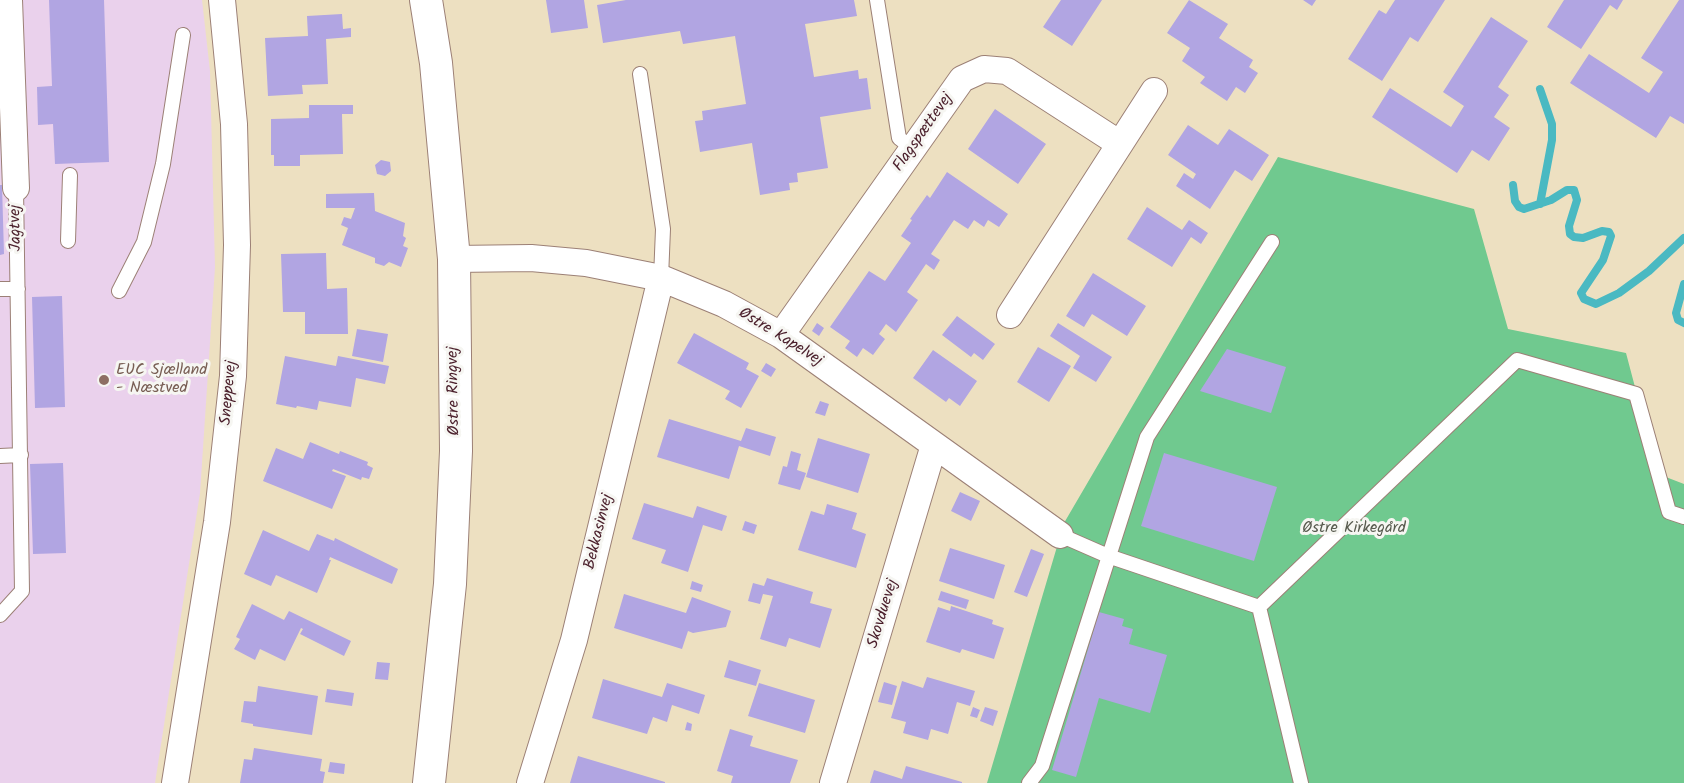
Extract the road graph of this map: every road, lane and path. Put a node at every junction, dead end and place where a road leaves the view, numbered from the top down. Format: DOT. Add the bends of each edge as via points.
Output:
graph roads {
  1 [pos="9,0"];
  2 [pos="222,0"];
  3 [pos="426,0"];
  4 [pos="877,0"];
  5 [pos="5,28"];
  6 [pos="183,35"];
  7 [pos="640,74"];
  8 [pos="1154,91"];
  9 [pos="1120,144"];
  10 [pos="913,149"];
  11 [pos="70,175"];
  12 [pos="16,188"];
  13 [pos="68,241"];
  14 [pos="1272,242"];
  15 [pos="454,259"];
  16 [pos="661,278"];
  17 [pos="0,289"];
  18 [pos="18,289"];
  19 [pos="119,291"];
  20 [pos="1010,315"];
  21 [pos="781,335"];
  22 [pos="934,445"];
  23 [pos="21,455"];
  24 [pos="0,456"];
  25 [pos="1684,517"];
  26 [pos="1060,535"];
  27 [pos="1108,556"];
  28 [pos="1259,607"];
  29 [pos="0,615"];
  30 [pos="175,783"];
  31 [pos="429,783"];
  32 [pos="530,783"];
  33 [pos="833,783"];
  34 [pos="1029,783"];
  35 [pos="1301,783"];
  1 -- 5 [label="street, Jagtvej"];
  2 -- 30 [label="street, Sneppevej" via="234,124 237,245 233,376 217,522"];
  3 -- 15 [label="street, Østre Ringvej" via="436,63"];
  4 -- 10 [label="lane" via="899,138"];
  5 -- 12 [label="street, Jagtvej"];
  6 -- 19 [label="lane" via="163,164 144,242"];
  7 -- 16 [label="lane" via="663,228"];
  8 -- 9 [label="street"];
  9 -- 10 [label="street, Flagspættevej" via="1007,71 984,69 962,79"];
  9 -- 20 [label="street"];
  10 -- 21 [label="street, Flagspættevej"];
  11 -- 13 [label="lane"];
  12 -- 18 [label="lane, Jagtvej"];
  14 -- 27 [label="lane" via="1147,437"];
  15 -- 16 [label="street, Østre Kapelvej" via="586,262"];
  15 -- 31 [label="street, Østre Ringvej" via="456,451 450,584"];
  16 -- 21 [label="street, Østre Kapelvej" via="724,304"];
  16 -- 32 [label="street, Bekkasinvej" via="574,640"];
  17 -- 18 [label="lane"];
  18 -- 23 [label="lane, Jagtvej"];
  21 -- 22 [label="street, Østre Kapelvej"];
  22 -- 26 [label="street, Østre Kapelvej"];
  22 -- 33 [label="street, Skovduevej"];
  23 -- 24 [label="lane"];
  23 -- 29 [label="lane, Jagtvej" via="22,591"];
  25 -- 28 [label="lane" via="1669,512 1636,394 1517,360"];
  26 -- 27 [label="lane"];
  27 -- 28 [label="lane"];
  27 -- 34 [label="lane" via="1042,766"];
  28 -- 35 [label="lane"];
}
